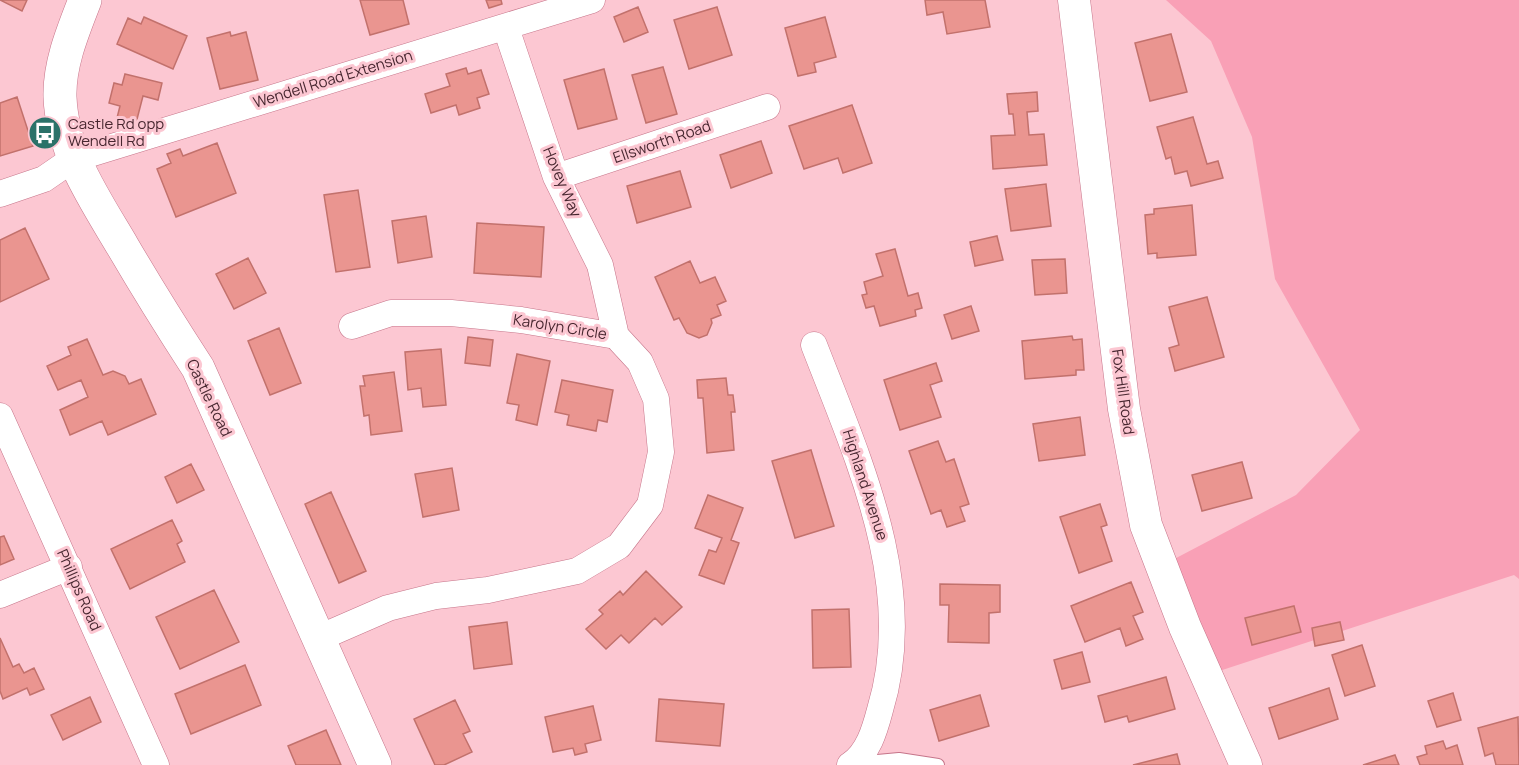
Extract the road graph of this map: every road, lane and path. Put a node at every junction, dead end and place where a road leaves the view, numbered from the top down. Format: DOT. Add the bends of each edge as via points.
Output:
graph roads {
  1 [pos="85,0"];
  2 [pos="592,0"];
  3 [pos="1074,0"];
  4 [pos="507,28"];
  5 [pos="767,107"];
  6 [pos="74,159"];
  7 [pos="556,177"];
  8 [pos="0,194"];
  9 [pos="352,326"];
  10 [pos="616,336"];
  11 [pos="814,345"];
  12 [pos="0,416"];
  13 [pos="69,567"];
  14 [pos="0,595"];
  15 [pos="319,639"];
  16 [pos="852,764"];
  17 [pos="156,765"];
  18 [pos="375,765"];
  19 [pos="938,765"];
  20 [pos="1246,765"];
  1 -- 6 [label="main road, Castle Road" via="68,45 60,96 64,130"];
  2 -- 4 [label="street, Wendell Road Extension"];
  3 -- 20 [label="street, Fox Hill Road" via="1124,409 1146,525 1185,627"];
  4 -- 6 [label="street, Wendell Road Extension"];
  4 -- 7 [label="street, Hovey Way"];
  5 -- 7 [label="street, Ellsworth Road"];
  6 -- 8 [label="street, Wendell Road Extension" via="44,179"];
  6 -- 15 [label="main road, Castle Road" via="142,280 198,368"];
  7 -- 10 [label="street, Hovey Way" via="600,265"];
  9 -- 10 [label="street, Karolyn Circle" via="391,313 451,313"];
  10 -- 15 [label="street, Karolyn Circle" via="640,362 656,399 661,452 650,505 620,546 577,571 388,608"];
  11 -- 16 [label="street, Highland Avenue" via="856,453 885,545 892,632 887,688 872,737"];
  12 -- 13 [label="street, Phillips Road"];
  13 -- 14 [label="street"];
  13 -- 17 [label="street, Phillips Road"];
  15 -- 18 [label="main road, Castle Road"];
  16 -- 19 [label="lane" via="899,759"];
}
